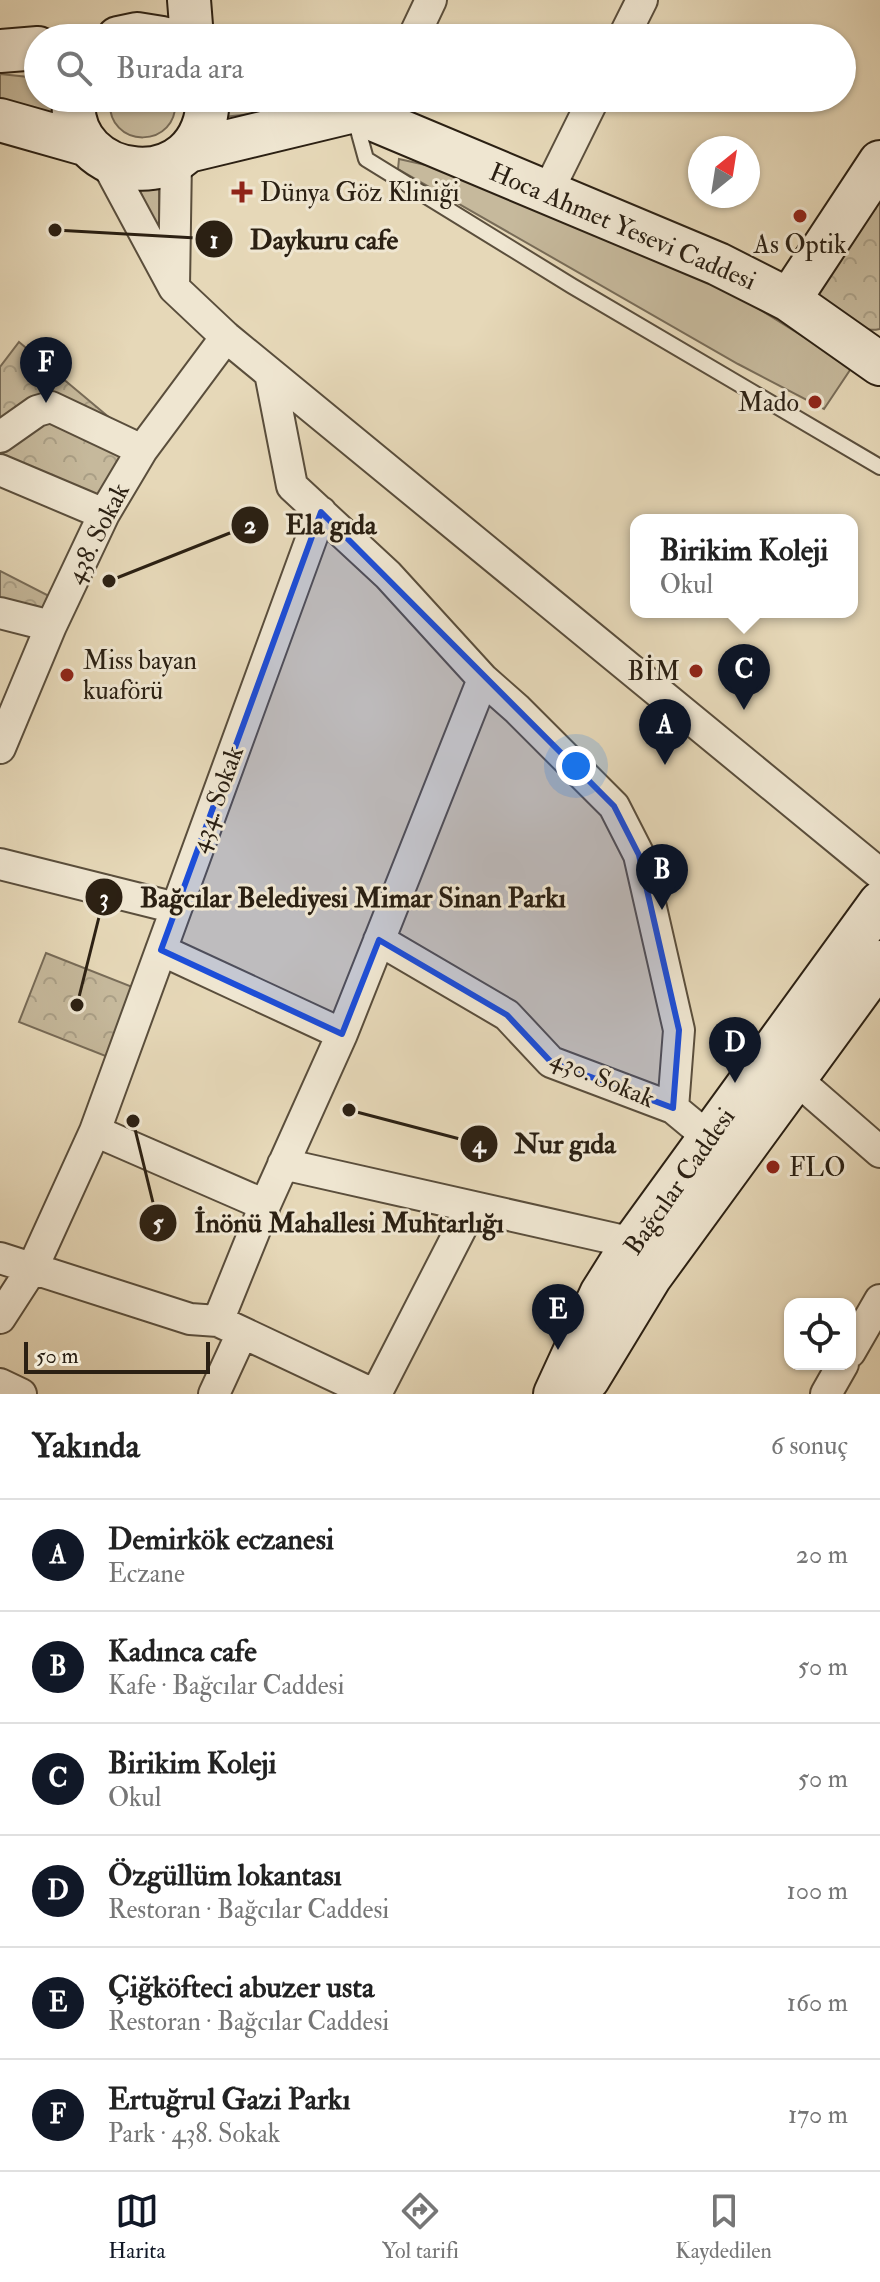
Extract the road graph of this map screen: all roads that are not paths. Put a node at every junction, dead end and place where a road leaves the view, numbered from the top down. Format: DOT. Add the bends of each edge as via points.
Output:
graph roads {
  1 [pos="133,0"];
  2 [pos="189,0"];
  3 [pos="431,0"];
  4 [pos="642,0"];
  5 [pos="124,24"];
  6 [pos="191,24"];
  7 [pos="420,24"];
  8 [pos="630,24"];
  9 [pos="24,49"];
  10 [pos="0,51"];
  11 [pos="74,112"];
  12 [pos="207,112"];
  13 [pos="363,112"];
  14 [pos="371,112"];
  15 [pos="375,112"];
  16 [pos="587,112"];
  17 [pos="0,120"];
  18 [pos="96,152"];
  19 [pos="182,156"];
  20 [pos="880,162"];
  21 [pos="547,193"];
  22 [pos="174,288"];
  23 [pos="789,300"];
  24 [pos="226,337"];
  25 [pos="870,363"];
  26 [pos="270,373"];
  27 [pos="0,437"];
  28 [pos="142,450"];
  29 [pos="880,467"];
  30 [pos="0,470"];
  31 [pos="321,512"];
  32 [pos="104,514"];
  33 [pos="0,613"];
  34 [pos="51,626"];
  35 [pos="483,679"];
  36 [pos="9,698"];
  37 [pos="0,748"];
  38 [pos="0,864"];
  39 [pos="880,874"];
  40 [pos="880,903"];
  41 [pos="176,908"];
  42 [pos="379,940"];
  43 [pos="161,950"];
  44 [pos="880,962"];
  45 [pos="342,1034"];
  46 [pos="795,1078"];
  47 [pos="673,1108"];
  48 [pos="95,1131"];
  49 [pos="708,1137"];
  50 [pos="880,1152"];
  51 [pos="283,1164"];
  52 [pos="265,1205"];
  53 [pos="472,1207"];
  54 [pos="633,1243"];
  55 [pos="0,1258"];
  56 [pos="33,1267"];
  57 [pos="880,1300"];
  58 [pos="0,1318"];
  59 [pos="230,1327"];
  60 [pos="856,1342"];
  61 [pos="840,1370"];
  62 [pos="0,1384"];
  63 [pos="21,1394"];
  64 [pos="214,1394"];
  65 [pos="374,1394"];
  66 [pos="555,1394"];
  67 [pos="581,1394"];
  68 [pos="826,1394"];
  1 -- 5 [label="main road"];
  2 -- 6 [label="main road"];
  3 -- 7 [label="street"];
  4 -- 8 [label="street"];
  9 -- 10 [label="main road"];
  11 -- 18 [label="main road"];
  12 -- 19 [label="main road" via="196,142"];
  13 -- 19 [label="main road"];
  14 -- 29 [label="lane" via="366,159"];
  15 -- 21 [label="main road, Hoca Ahmet Yesevi Caddesi"];
  16 -- 21 [label="street"];
  17 -- 18 [label="main road"];
  18 -- 19 [label="main road" via="122,167 142,170"];
  18 -- 22 [label="street"];
  19 -- 22 [label="street"];
  20 -- 23 [label="main road"];
  21 -- 23 [label="main road, Hoca Ahmet Yesevi Caddesi" via="718,264"];
  22 -- 24 [label="street"];
  23 -- 25 [label="main road, Hoca Ahmet Yesevi Caddesi"];
  24 -- 26 [label="street"];
  24 -- 28 [label="street, 438. Sokak"];
  26 -- 31 [label="street" via="292,486"];
  26 -- 39 [label="street"];
  27 -- 28 [label="street" via="51,407"];
  28 -- 32 [label="street, 438. Sokak"];
  30 -- 32 [label="street"];
  31 -- 35 [label="street" via="388,575"];
  31 -- 41 [label="street, 434. Sokak"];
  32 -- 34 [label="street, 438. Sokak"];
  33 -- 34 [label="street"];
  34 -- 36 [label="street, 438. Sokak"];
  35 -- 42 [label="street"];
  35 -- 47 [label="street" via="614,806 639,855 679,1030"];
  36 -- 37 [label="street, 438. Sokak"];
  38 -- 41 [label="street"];
  40 -- 49 [label="main road, Bağcılar Caddesi"];
  41 -- 43 [label="street, 434. Sokak"];
  42 -- 45 [label="street"];
  42 -- 47 [label="street, 430. Sokak" via="507,1015 551,1062"];
  43 -- 45 [label="street"];
  43 -- 48 [label="street, 434. Sokak"];
  44 -- 46 [label="main road, Bağcılar Caddesi"];
  45 -- 51 [label="street"];
  46 -- 50 [label="street"];
  46 -- 67 [label="main road, Bağcılar Caddesi" via="650,1277"];
  47 -- 49 [label="street, 430. Sokak"];
  48 -- 52 [label="street"];
  48 -- 56 [label="street, 434. Sokak"];
  49 -- 54 [label="main road, Bağcılar Caddesi"];
  51 -- 52 [label="street"];
  51 -- 53 [label="street"];
  52 -- 59 [label="street"];
  53 -- 54 [label="street"];
  53 -- 65 [label="street"];
  54 -- 66 [label="main road, Bağcılar Caddesi" via="601,1294"];
  55 -- 56 [label="street"];
  56 -- 58 [label="street, 434. Sokak"];
  56 -- 59 [label="street" via="190,1319"];
  57 -- 60 [label="street"];
  59 -- 64 [label="street"];
  59 -- 65 [label="street"];
  61 -- 68 [label="street"];
  62 -- 63 [label="street"];
}
